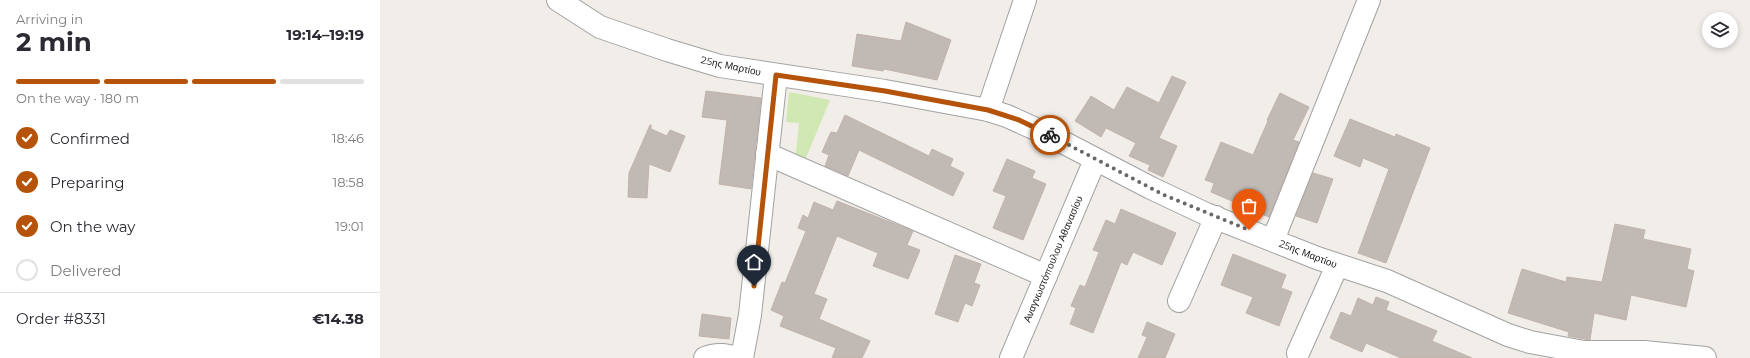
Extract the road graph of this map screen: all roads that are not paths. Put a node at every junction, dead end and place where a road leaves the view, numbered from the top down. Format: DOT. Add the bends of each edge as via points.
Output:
graph roads {
  1 [pos="558,0"];
  2 [pos="1025,0"];
  3 [pos="1369,0"];
  4 [pos="776,75"];
  5 [pos="988,110"];
  6 [pos="767,154"];
  7 [pos="1095,160"];
  8 [pos="1216,217"];
  9 [pos="1273,240"];
  10 [pos="1337,266"];
  11 [pos="1046,276"];
  12 [pos="1179,301"];
  13 [pos="1298,353"];
  14 [pos="1583,355"];
  15 [pos="705,358"];
  16 [pos="738,358"];
  17 [pos="742,358"];
  18 [pos="1011,358"];
  19 [pos="1705,358"];
  1 -- 4 [label="street, 25ης Μαρτίου" via="600,27 720,66"];
  2 -- 5 [label="street"];
  3 -- 9 [label="street"];
  4 -- 5 [label="street, 25ης Μαρτίου"];
  4 -- 6 [label="street"];
  5 -- 7 [label="street, 25ης Μαρτίου" via="1028,125"];
  6 -- 11 [label="street"];
  6 -- 17 [label="street" via="750,315"];
  7 -- 8 [label="street, 25ης Μαρτίου" via="1164,195"];
  7 -- 11 [label="street, Αναγνωστόπουλου Αθανασίου"];
  8 -- 9 [label="street, 25ης Μαρτίου"];
  8 -- 12 [label="street"];
  9 -- 10 [label="street, 25ης Μαρτίου"];
  10 -- 13 [label="street"];
  10 -- 14 [label="street, 25ης Μαρτίου" via="1387,281 1508,335"];
  11 -- 18 [label="street, Αναγνωστόπουλου Αθανασίου"];
  14 -- 19 [label="street, 25ης Μαρτίου" via="1644,352"];
  15 -- 16 [label="street" via="724,354"];
}
